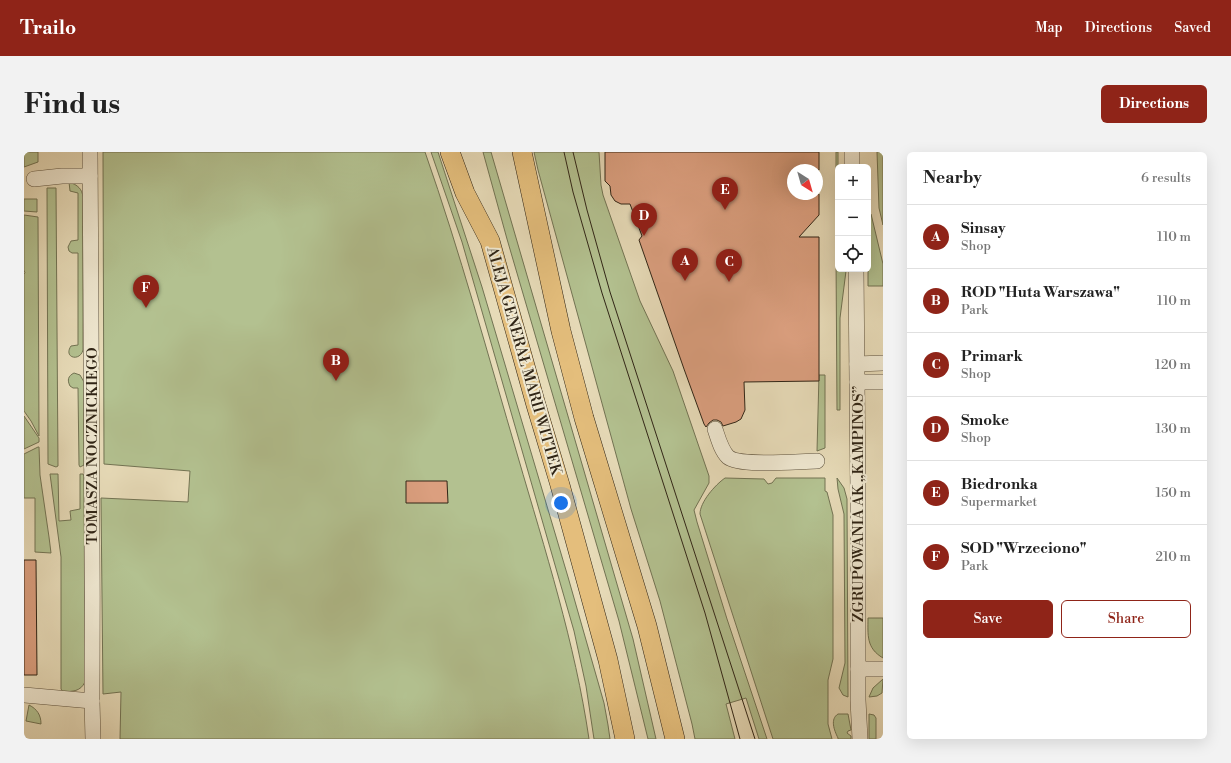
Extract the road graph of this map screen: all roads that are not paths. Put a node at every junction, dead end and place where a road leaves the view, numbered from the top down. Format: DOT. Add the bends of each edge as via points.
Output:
graph roads {
  1 [pos="90,152"];
  2 [pos="450,152"];
  3 [pos="522,152"];
  4 [pos="852,152"];
  5 [pos="852,164"];
  6 [pos="90,176"];
  7 [pos="34,179"];
  8 [pos="856,272"];
  9 [pos="883,363"];
  10 [pos="857,364"];
  11 [pos="857,382"];
  12 [pos="883,382"];
  13 [pos="715,429"];
  14 [pos="817,461"];
  15 [pos="858,669"];
  16 [pos="883,669"];
  17 [pos="24,696"];
  18 [pos="92,701"];
  19 [pos="93,739"];
  20 [pos="625,739"];
  21 [pos="675,739"];
  22 [pos="860,739"];
  1 -- 6 [label="street, TOMASZA NOCZNICKIEGO"];
  2 -- 20 [label="main road, ALEJA GENERAŁ MARII WITTEK" via="465,193 490,241 608,660"];
  3 -- 21 [label="main road" via="561,331 584,418 647,626"];
  4 -- 5 [label="street"];
  6 -- 7 [label="street"];
  6 -- 18 [label="street, TOMASZA NOCZNICKIEGO"];
  8 -- 10 [label="street, ZGRUPOWANIA AK „KAMPINOS”"];
  9 -- 10 [label="street"];
  10 -- 11 [label="street, ZGRUPOWANIA AK „KAMPINOS”"];
  11 -- 12 [label="street"];
  11 -- 15 [label="street, ZGRUPOWANIA AK „KAMPINOS”"];
  13 -- 14 [label="street" via="725,453 737,461"];
  15 -- 16 [label="street"];
  15 -- 22 [label="street, ZGRUPOWANIA AK „KAMPINOS”"];
  17 -- 18 [label="street"];
  18 -- 19 [label="street, TOMASZA NOCZNICKIEGO"];
}
